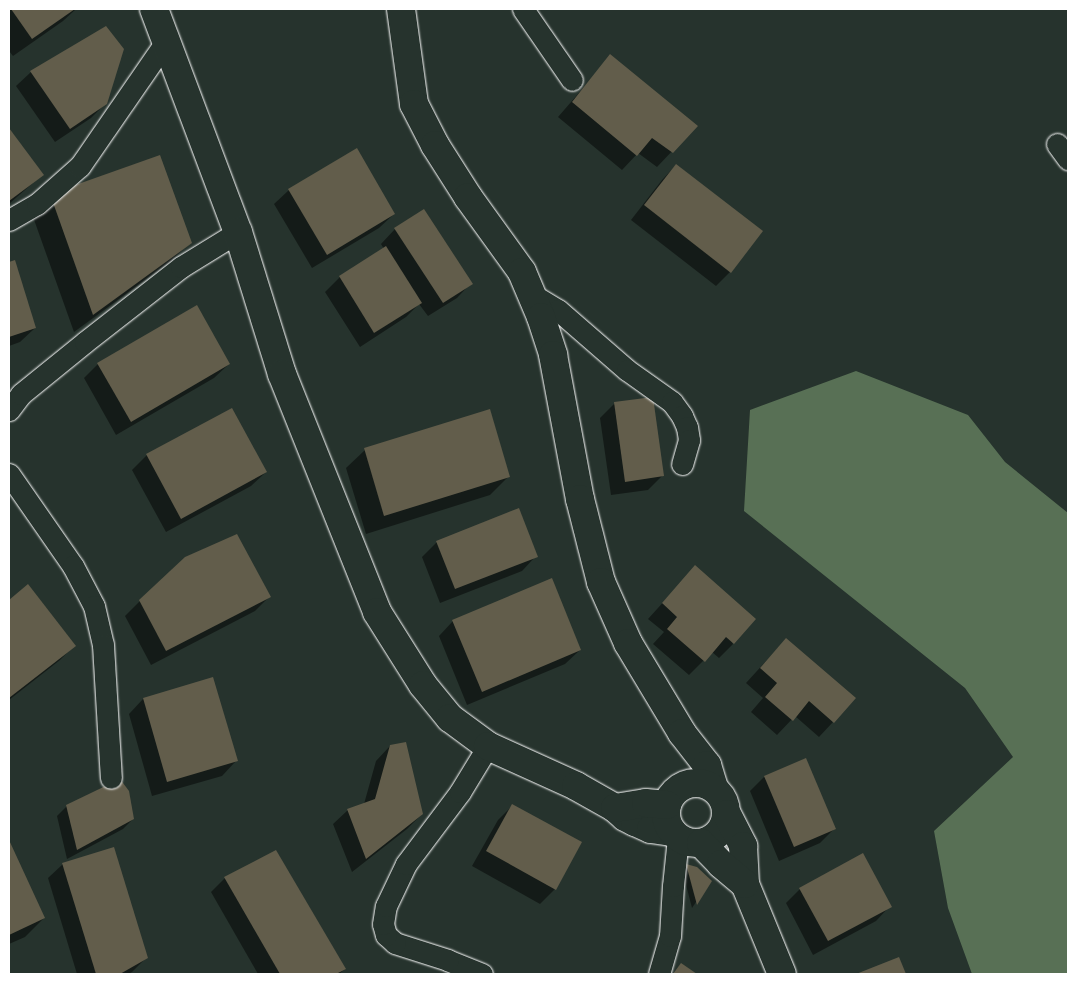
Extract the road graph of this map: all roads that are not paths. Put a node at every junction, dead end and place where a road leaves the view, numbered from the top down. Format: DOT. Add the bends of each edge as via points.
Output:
graph roads {
  1 [pos="154,9"];
  2 [pos="401,9"];
  3 [pos="523,9"];
  4 [pos="165,43"];
  5 [pos="572,80"];
  6 [pos="9,220"];
  7 [pos="238,232"];
  8 [pos="533,295"];
  9 [pos="9,410"];
  10 [pos="682,464"];
  11 [pos="9,474"];
  12 [pos="682,733"];
  13 [pos="488,746"];
  14 [pos="111,778"];
  15 [pos="686,784"];
  16 [pos="714,788"];
  17 [pos="666,805"];
  18 [pos="615,808"];
  19 [pos="727,814"];
  20 [pos="684,838"];
  21 [pos="745,884"];
  22 [pos="482,974"];
  23 [pos="658,974"];
  24 [pos="782,974"];
  1 -- 4 [label="street"];
  2 -- 8 [label="street" via="414,104 435,146 522,272"];
  3 -- 5 [label="street"];
  4 -- 6 [label="street" via="80,166 37,204"];
  4 -- 7 [label="street"];
  7 -- 9 [label="street" via="182,267 85,342 21,394"];
  7 -- 13 [label="street" via="282,374 377,612 423,685 450,718"];
  8 -- 10 [label="street" via="558,310 627,370 672,402 687,427 689,440"];
  8 -- 12 [label="street" via="553,355 580,498 601,582 628,643"];
  11 -- 14 [label="street" via="73,566 94,606 103,646"];
  12 -- 15 [label="street" via="681,762"];
  12 -- 16 [label="street" via="707,765"];
  13 -- 18 [label="street" via="576,786"];
  13 -- 22 [label="street" via="460,792 406,864 386,906 383,924 386,935 395,943"];
  15 -- 16 [label="street" via="705,783"];
  15 -- 17 [label="street" via="677,789"];
  16 -- 19 [label="street" via="726,804"];
  17 -- 18 [label="street" via="646,803"];
  17 -- 20 [label="street" via="668,824"];
  18 -- 20 [label="street" via="625,817 652,829"];
  19 -- 20 [label="street" via="725,824 711,840"];
  19 -- 21 [label="street" via="743,846"];
  20 -- 21 [label="street"];
  20 -- 23 [label="street" via="673,886 670,936"];
  21 -- 24 [label="street"];
}
